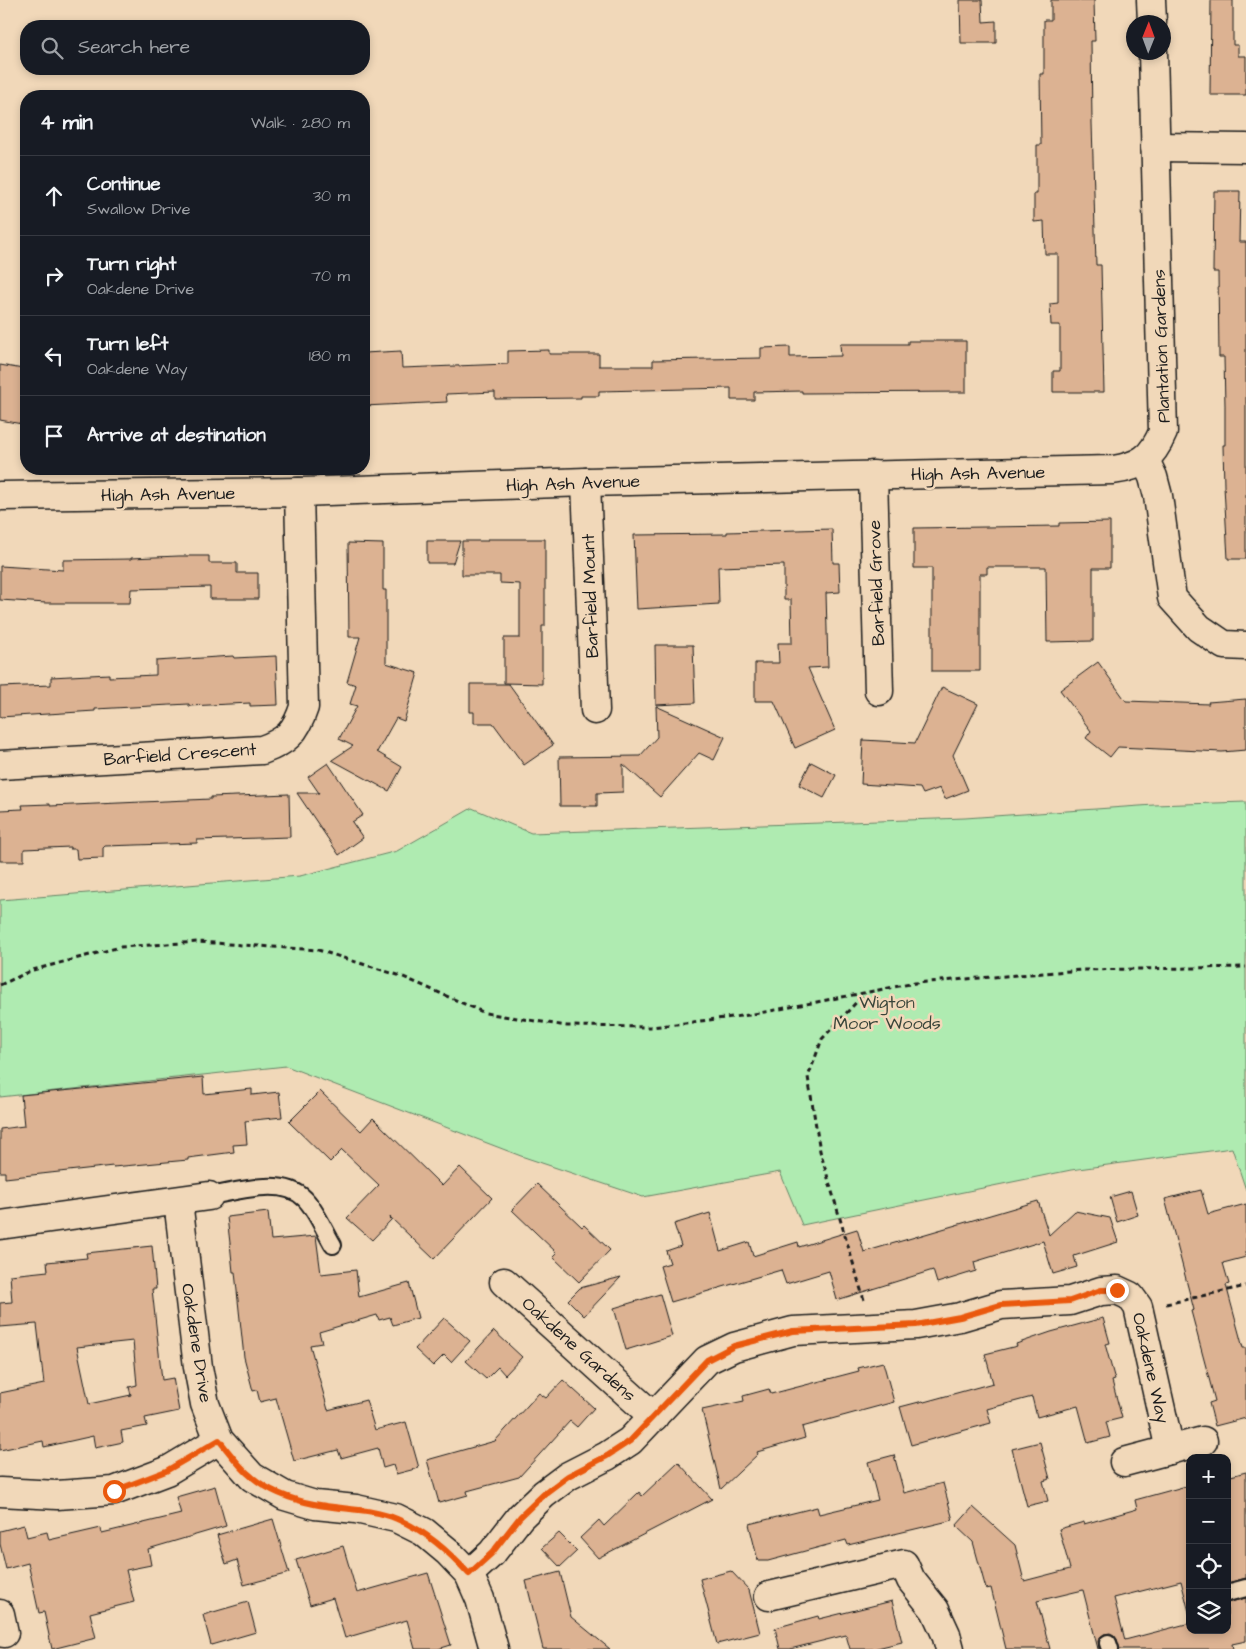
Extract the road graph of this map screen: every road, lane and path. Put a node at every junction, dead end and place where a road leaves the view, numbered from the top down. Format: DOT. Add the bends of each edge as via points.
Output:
graph roads {
  1 [pos="1151,0"];
  2 [pos="1152,15"];
  3 [pos="1153,60"];
  4 [pos="1155,147"];
  5 [pos="1246,148"];
  6 [pos="1145,460"];
  7 [pos="873,475"];
  8 [pos="586,482"];
  9 [pos="299,492"];
  10 [pos="0,496"];
  11 [pos="1246,646"];
  12 [pos="879,691"];
  13 [pos="594,710"];
  14 [pos="0,765"];
  15 [pos="1246,967"];
  16 [pos="0,985"];
  17 [pos="866,993"];
  18 [pos="209,1196"];
  19 [pos="178,1201"];
  20 [pos="0,1225"];
  21 [pos="333,1245"];
  22 [pos="504,1282"];
  23 [pos="1246,1286"];
  24 [pos="1138,1310"];
  25 [pos="867,1328"];
  26 [pos="654,1417"];
  27 [pos="219,1440"];
  28 [pos="1203,1441"];
  29 [pos="1170,1450"];
  30 [pos="1124,1462"];
  31 [pos="0,1492"];
  32 [pos="469,1574"];
  33 [pos="1246,1588"];
  34 [pos="1231,1591"];
  35 [pos="769,1596"];
  36 [pos="494,1649"];
  37 [pos="950,1649"];
  1 -- 2 [label="street"];
  3 -- 4 [label="street, Plantation Gardens"];
  4 -- 5 [label="street"];
  4 -- 6 [label="street, Plantation Gardens" via="1163,432 1156,448"];
  6 -- 7 [label="street, High Ash Avenue" via="1130,468 1113,470"];
  6 -- 11 [label="street" via="1158,496 1172,598 1199,628 1224,645"];
  7 -- 8 [label="street, High Ash Avenue"];
  7 -- 12 [label="street, Barfield Grove"];
  8 -- 9 [label="street, High Ash Avenue"];
  8 -- 13 [label="street, Barfield Mount"];
  9 -- 10 [label="street, High Ash Avenue"];
  9 -- 14 [label="street, Barfield Crescent" via="304,707 290,736 262,750"];
  15 -- 17 [label="path" via="1082,970 915,984"];
  16 -- 17 [label="path" via="33,970 120,947 198,942 318,950 401,976 485,1013 567,1026 652,1027 749,1015"];
  17 -- 25 [label="path" via="822,1039 808,1077 820,1151 865,1303"];
  18 -- 19 [label="street"];
  18 -- 21 [label="lane" via="267,1187 296,1191 307,1200"];
  19 -- 20 [label="street"];
  19 -- 27 [label="street, Oakdene Drive" via="198,1367 205,1404"];
  22 -- 26 [label="street, Oakdene Gardens"];
  23 -- 24 [label="path"];
  24 -- 25 [label="street, Oakdene Way" via="1130,1296 1117,1290 1101,1290 1070,1301 1001,1305 916,1325"];
  24 -- 29 [label="street, Oakdene Way"];
  25 -- 26 [label="street, Oakdene Way" via="793,1331 734,1346 707,1360"];
  26 -- 32 [label="street, Oakdene Way" via="630,1441 568,1476 544,1494"];
  27 -- 31 [label="street" via="166,1471 114,1491 57,1495"];
  27 -- 32 [label="street, Oakdene Drive" via="252,1477 285,1496 396,1518 424,1532"];
  28 -- 29 [label="street"];
  29 -- 30 [label="street"];
  32 -- 36 [label="street, Oakdene Drive" via="480,1599"];
  33 -- 34 [label="lane"];
  35 -- 37 [label="street" via="904,1564 911,1580 935,1610"];
}
